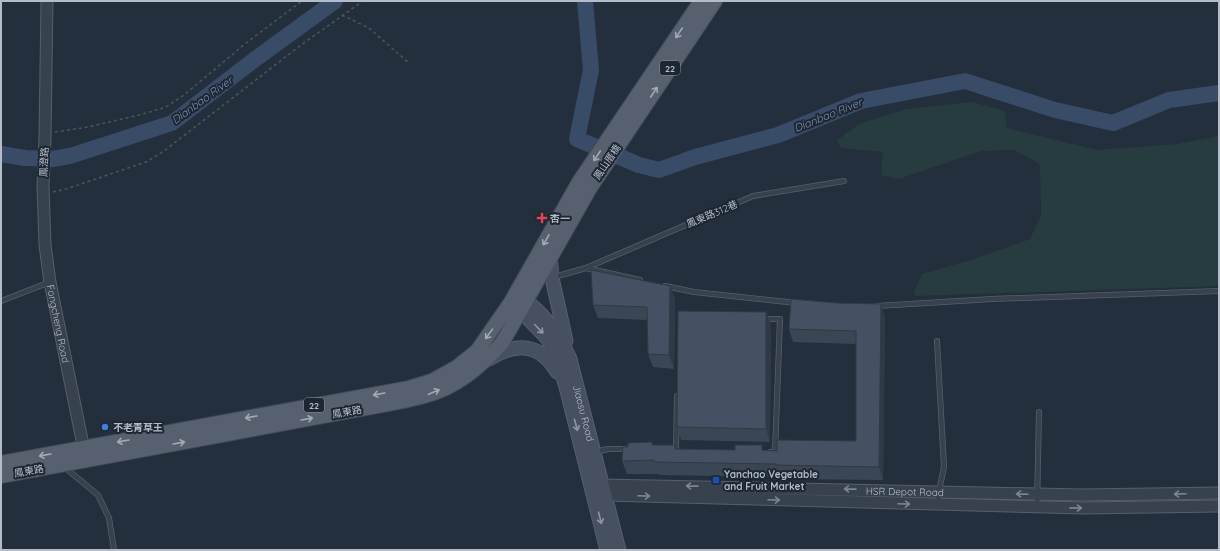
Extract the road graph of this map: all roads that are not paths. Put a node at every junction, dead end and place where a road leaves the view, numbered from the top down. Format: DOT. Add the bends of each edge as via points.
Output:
graph roads {
  1 [pos="47,1"];
  2 [pos="701,1"];
  3 [pos="715,1"];
  4 [pos="635,110"];
  5 [pos="844,182"];
  6 [pos="585,185"];
  7 [pos="43,190"];
  8 [pos="550,257"];
  9 [pos="586,268"];
  10 [pos="552,278"];
  11 [pos="50,282"];
  12 [pos="648,282"];
  13 [pos="663,286"];
  14 [pos="1219,291"];
  15 [pos="1,301"];
  16 [pos="519,302"];
  17 [pos="800,304"];
  18 [pos="873,306"];
  19 [pos="757,318"];
  20 [pos="937,341"];
  21 [pos="570,359"];
  22 [pos="486,361"];
  23 [pos="566,387"];
  24 [pos="677,387"];
  25 [pos="1040,412"];
  26 [pos="638,450"];
  27 [pos="668,450"];
  28 [pos="676,450"];
  29 [pos="683,450"];
  30 [pos="767,452"];
  31 [pos="588,453"];
  32 [pos="85,454"];
  33 [pos="1,463"];
  34 [pos="62,465"];
  35 [pos="1,476"];
  36 [pos="598,491"];
  37 [pos="939,491"];
  38 [pos="1219,493"];
  39 [pos="1038,494"];
  40 [pos="938,505"];
  41 [pos="1219,506"];
  42 [pos="1038,507"];
  43 [pos="114,550"];
  44 [pos="607,550"];
  45 [pos="619,550"];
  1 -- 7 [label="street, 鳳澄路"];
  2 -- 4 [label="main road, 22, one-way"];
  4 -- 3 [label="main road, 22, one-way"];
  4 -- 6 [label="main road, 鳳山厝橋 / 22"];
  5 -- 9 [label="lane, 鳳東路312巷" via="753,196"];
  6 -- 8 [label="main road, 鳳東路 / 22"];
  6 -- 16 [label="main road, 鳳東路 / 22, one-way"];
  7 -- 11 [label="street, Fongcheng Road" via="45,245"];
  8 -- 10 [label="main road"];
  8 -- 16 [label="main road, 鳳東路 / 22"];
  9 -- 10 [label="lane, 鳳東路312巷"];
  9 -- 12 [label="lane"];
  10 -- 21 [label="main road"];
  11 -- 15 [label="lane"];
  11 -- 32 [label="street, Fongcheng Road"];
  13 -- 17 [label="lane"];
  14 -- 18 [label="lane"];
  16 -- 21 [label="main road, Jiaosu Road" via="554,328"];
  16 -- 22 [label="main road, 鳳東路 / 22" via="502,343"];
  16 -- 23 [label="main road, Jiaosu Road, one-way" via="552,346"];
  16 -- 32 [label="main road, 鳳東路 / 22, one-way" via="477,351 456,368 432,381 409,388"];
  19 -- 30 [label="lane" via="780,319 775,452"];
  20 -- 37 [label="lane" via="944,467"];
  21 -- 31 [label="main road, Jiaosu Road"];
  22 -- 23 [label="main road" via="501,351 528,348 551,362"];
  32 -- 22 [label="main road, 鳳東路 / 22, one-way" via="426,396 456,383"];
  23 -- 31 [label="main road, Jiaosu Road, one-way"];
  24 -- 28 [label="lane"];
  25 -- 39 [label="lane"];
  26 -- 31 [label="lane" via="608,449"];
  27 -- 28 [label="lane"];
  28 -- 29 [label="lane"];
  31 -- 36 [label="main road, Jiaosu Road"];
  32 -- 33 [label="main road, 鳳東路 / 22, one-way"];
  32 -- 34 [label="main road, 鳳東路 / 22"];
  34 -- 35 [label="main road, 鳳東路 / 22"];
  34 -- 43 [label="lane" via="98,495 109,518"];
  37 -- 36 [label="street, HSR Depot Road, one-way"];
  36 -- 40 [label="street, HSR Depot Road, one-way"];
  36 -- 44 [label="main road, Jiaosu Road, one-way"];
  36 -- 45 [label="main road, Jiaosu Road"];
  39 -- 37 [label="street, HSR Depot Road, one-way"];
  37 -- 40 [label="lane"];
  38 -- 39 [label="street, HSR Depot Road, one-way"];
  39 -- 42 [label="lane"];
  40 -- 42 [label="street, HSR Depot Road"];
  42 -- 41 [label="street, HSR Depot Road, one-way"];
}
